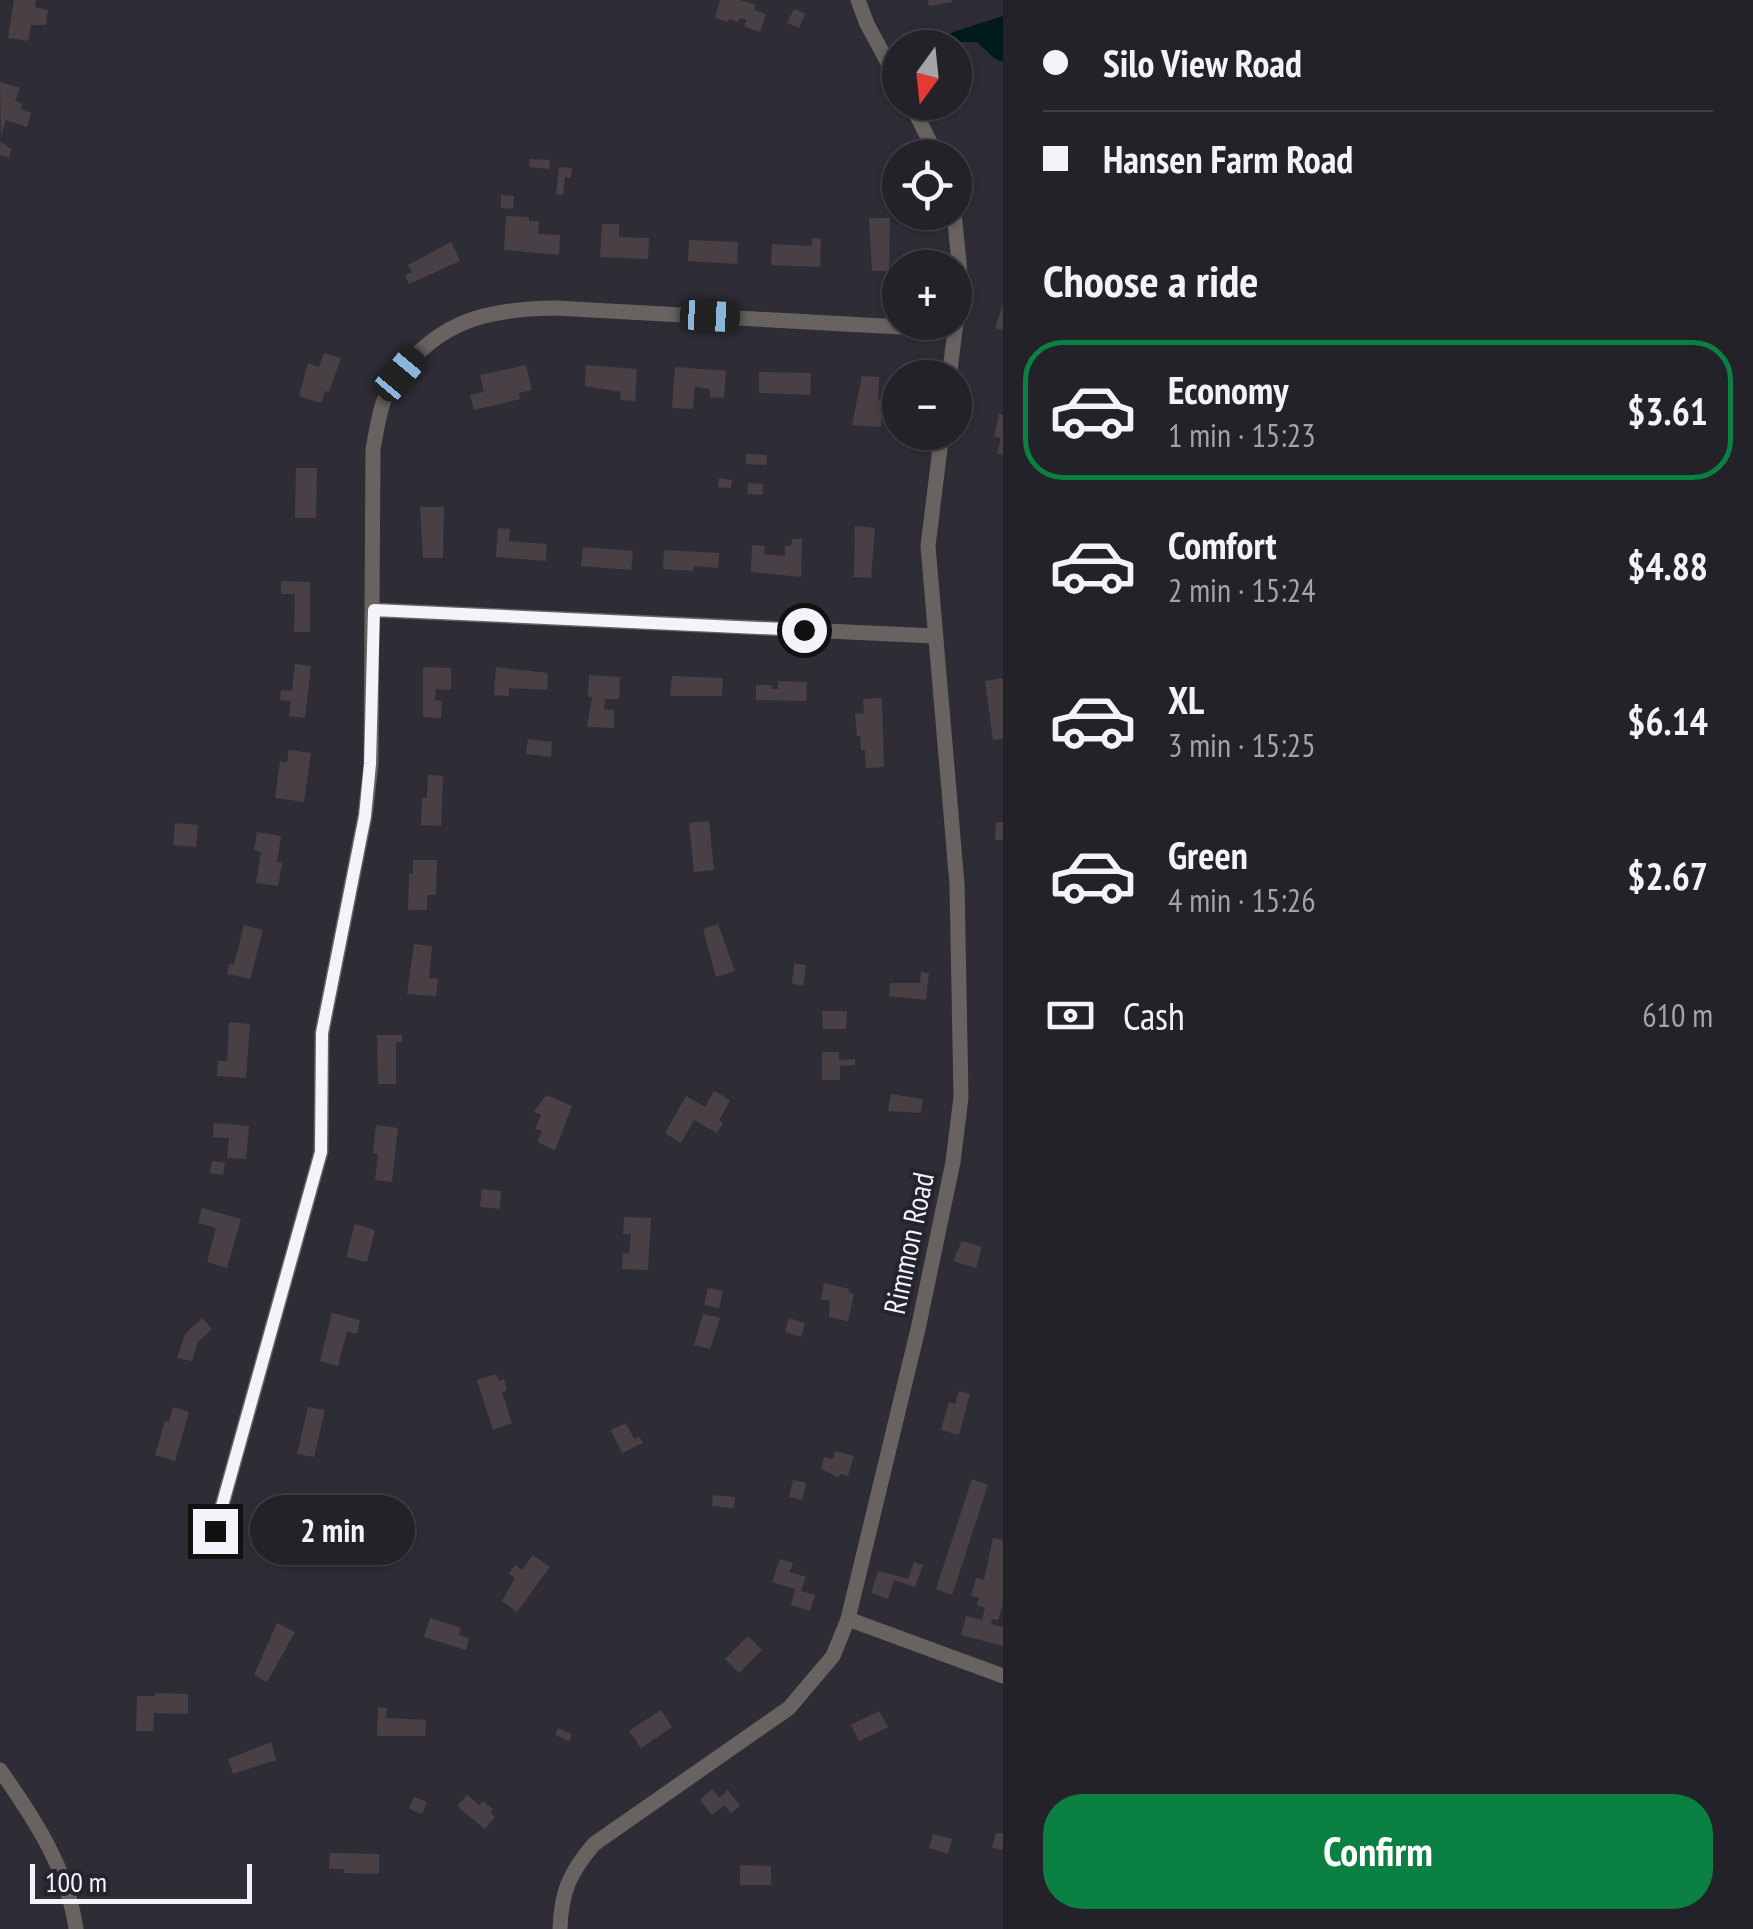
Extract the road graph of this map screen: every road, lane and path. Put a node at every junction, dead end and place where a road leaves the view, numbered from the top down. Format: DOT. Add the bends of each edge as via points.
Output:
graph roads {
  1 [pos="858,0"];
  2 [pos="882,52"];
  3 [pos="882,326"];
  4 [pos="940,450"];
  5 [pos="374,610"];
  6 [pos="934,636"];
  7 [pos="215,1531"];
  8 [pos="848,1620"];
  9 [pos="1003,1676"];
  10 [pos="0,1770"];
  11 [pos="76,1929"];
  12 [pos="560,1929"];
  1 -- 2 [label="street"];
  3 -- 5 [label="street" via="555,308 488,313 454,324 424,346 384,401 372,449"];
  4 -- 6 [label="street, Rimmon Road" via="928,546"];
  5 -- 6 [label="street"];
  5 -- 7 [label="street" via="365,816 322,1033 321,1152"];
  6 -- 8 [label="street, Rimmon Road" via="957,884 961,1098 918,1329"];
  8 -- 9 [label="street"];
  8 -- 12 [label="street, Rimmon Road" via="833,1656 789,1708 594,1844 564,1889"];
  10 -- 11 [label="street" via="34,1818 72,1904"];
}
